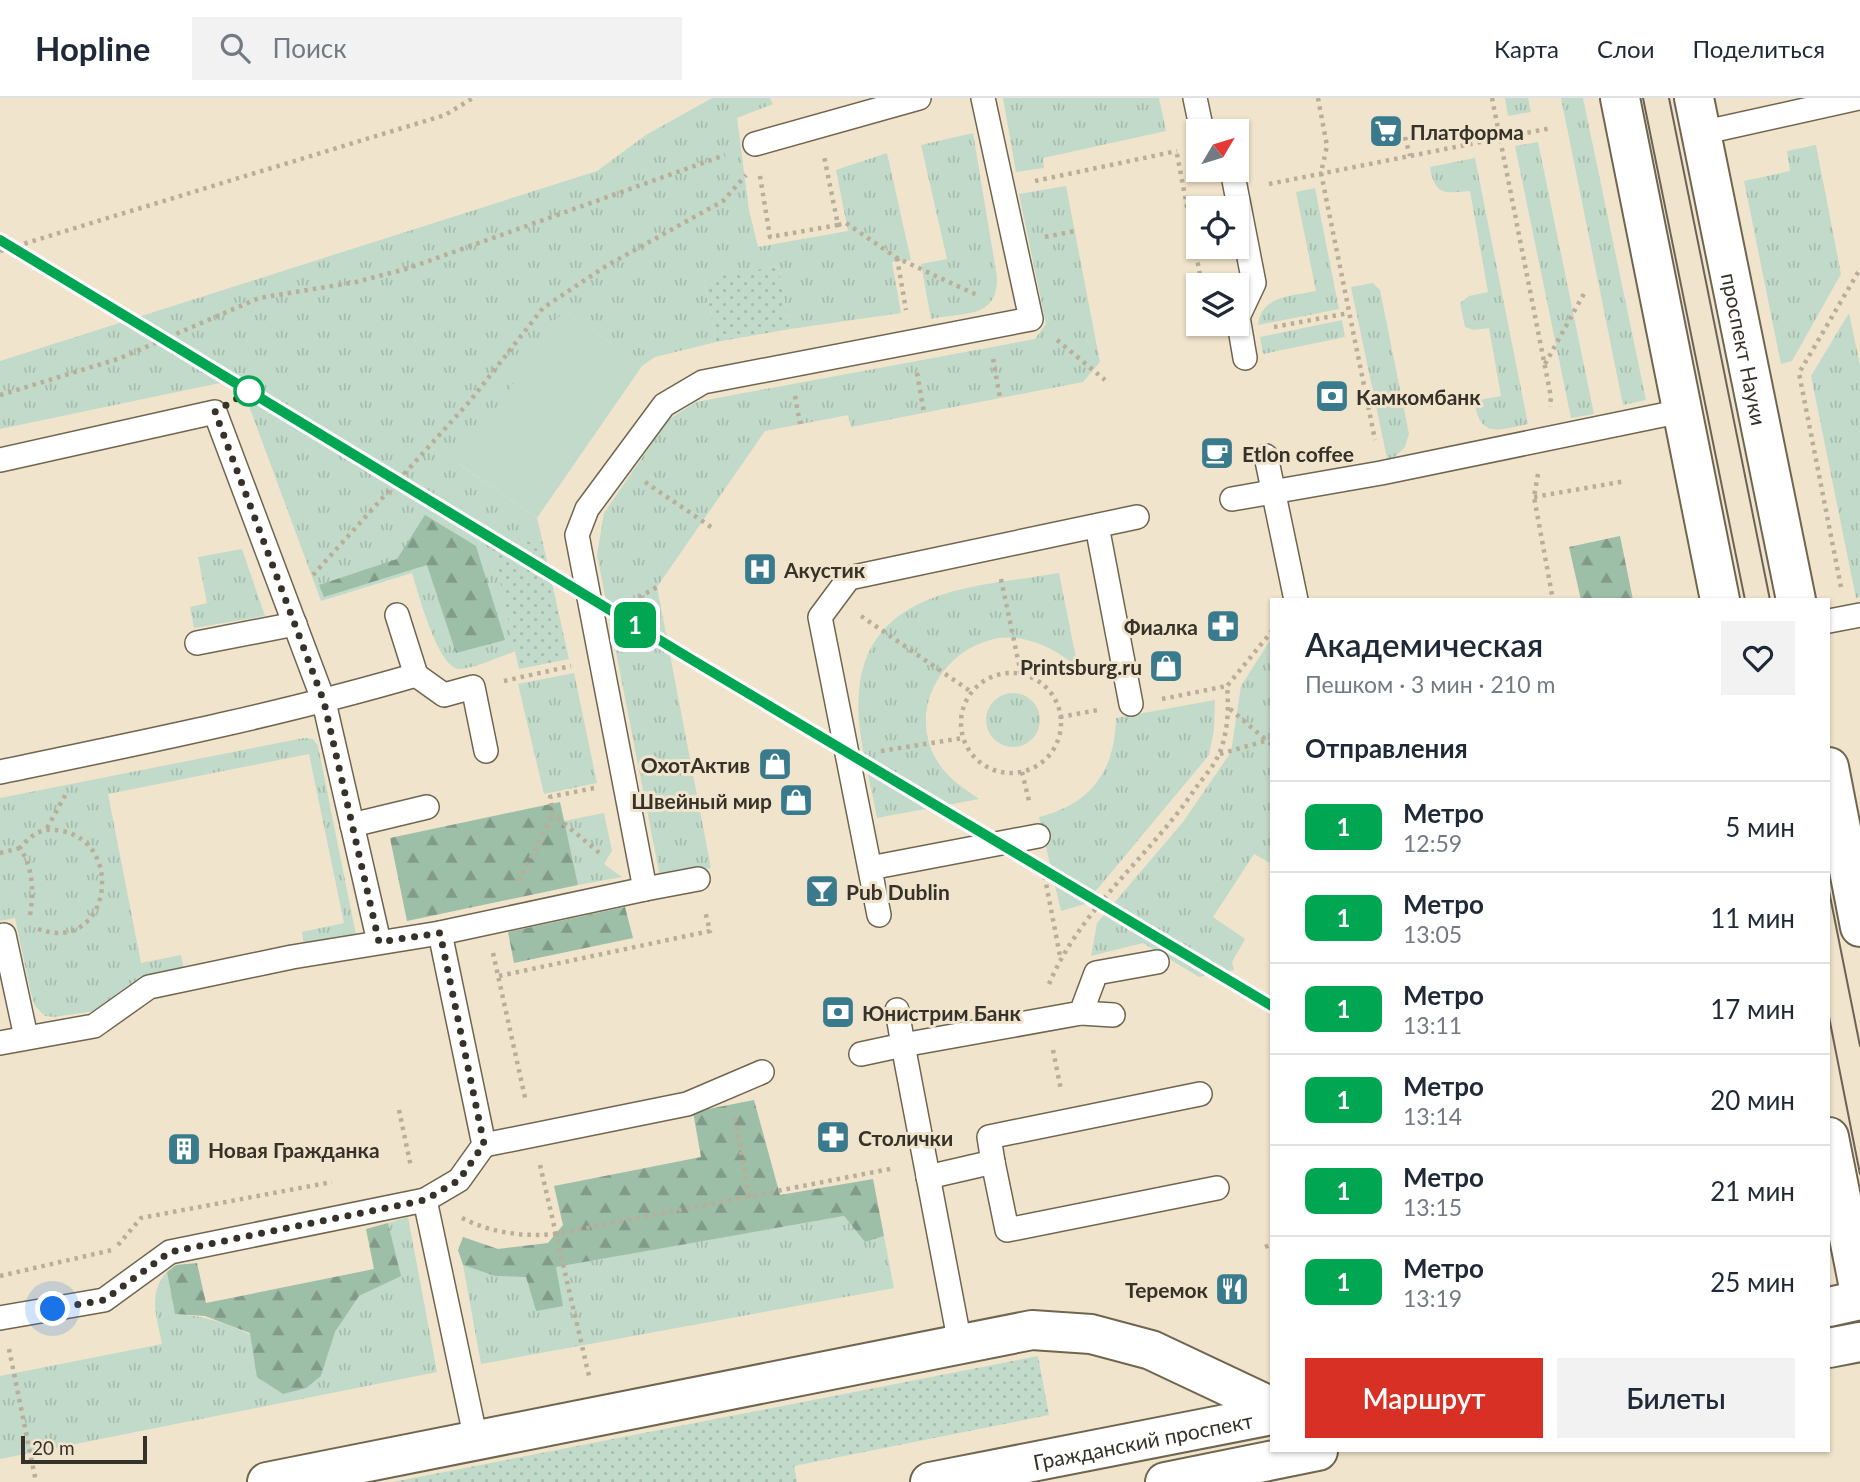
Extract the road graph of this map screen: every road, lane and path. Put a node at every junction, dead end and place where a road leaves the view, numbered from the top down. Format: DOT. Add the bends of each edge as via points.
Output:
graph roads {
  1 [pos="473,98"];
  2 [pos="919,98"];
  3 [pos="983,98"];
  4 [pos="1195,98"];
  5 [pos="1318,98"];
  6 [pos="1492,98"];
  7 [pos="1620,98"];
  8 [pos="1859,98"];
  9 [pos="1829,102"];
  10 [pos="1698,116"];
  11 [pos="1195,119"];
  12 [pos="817,125"];
  13 [pos="1551,128"];
  14 [pos="1405,137"];
  15 [pos="1174,138"];
  16 [pos="1500,139"];
  17 [pos="1186,146"];
  18 [pos="1177,152"];
  19 [pos="756,153"];
  20 [pos="1410,156"];
  21 [pos="1321,173"];
  22 [pos="1250,179"];
  23 [pos="1235,182"];
  24 [pos="1003,187"];
  25 [pos="0,251"];
  26 [pos="897,258"];
  27 [pos="1860,269"];
  28 [pos="1200,273"];
  29 [pos="1586,290"];
  30 [pos="1249,295"];
  31 [pos="1349,313"];
  32 [pos="908,317"];
  33 [pos="1249,332"];
  34 [pos="1241,336"];
  35 [pos="1245,358"];
  36 [pos="1545,365"];
  37 [pos="0,395"];
  38 [pos="1682,411"];
  39 [pos="1545,439"];
  40 [pos="1266,456"];
  41 [pos="0,460"];
  42 [pos="620,464"];
  43 [pos="1381,473"];
  44 [pos="1626,481"];
  45 [pos="1272,494"];
  46 [pos="1534,497"];
  47 [pos="1232,499"];
  48 [pos="1138,517"];
  49 [pos="1097,526"];
  50 [pos="714,529"];
  51 [pos="994,548"];
  52 [pos="834,597"];
  53 [pos="1296,598"];
  54 [pos="1553,598"];
  55 [pos="1720,598"];
  56 [pos="1796,598"];
  57 [pos="286,599"];
  58 [pos="1852,608"];
  59 [pos="397,615"];
  60 [pos="1830,620"];
  61 [pos="295,624"];
  62 [pos="1270,633"];
  63 [pos="197,643"];
  64 [pos="1021,674"];
  65 [pos="415,675"];
  66 [pos="970,691"];
  67 [pos="324,702"];
  68 [pos="1131,704"];
  69 [pos="1230,709"];
  70 [pos="963,738"];
  71 [pos="1265,741"];
  72 [pos="1270,744"];
  73 [pos="486,751"];
  74 [pos="1219,754"];
  75 [pos="847,755"];
  76 [pos="0,772"];
  77 [pos="1830,772"];
  78 [pos="427,807"];
  79 [pos="553,814"];
  80 [pos="352,825"];
  81 [pos="1038,836"];
  82 [pos="20,848"];
  83 [pos="0,853"];
  84 [pos="870,868"];
  85 [pos="1044,870"];
  86 [pos="1031,872"];
  87 [pos="698,879"];
  88 [pos="645,889"];
  89 [pos="879,915"];
  90 [pos="1088,917"];
  91 [pos="513,918"];
  92 [pos="1860,927"];
  93 [pos="440,933"];
  94 [pos="0,936"];
  95 [pos="379,942"];
  96 [pos="1157,962"];
  97 [pos="499,976"];
  98 [pos="897,1010"];
  99 [pos="1081,1013"];
  100 [pos="1113,1015"];
  101 [pos="26,1037"];
  102 [pos="0,1043"];
  103 [pos="903,1045"];
  104 [pos="861,1054"];
  105 [pos="762,1072"];
  106 [pos="729,1086"];
  107 [pos="1200,1094"];
  108 [pos="399,1110"];
  109 [pos="1830,1142"];
  110 [pos="484,1144"];
  111 [pos="993,1162"];
  112 [pos="411,1167"];
  113 [pos="899,1167"];
  114 [pos="928,1177"];
  115 [pos="1217,1188"];
  116 [pos="749,1197"];
  117 [pos="425,1200"];
  118 [pos="1270,1245"];
  119 [pos="1265,1247"];
  120 [pos="1860,1293"];
  121 [pos="1860,1300"];
  122 [pos="1830,1307"];
  123 [pos="1,1318"];
  124 [pos="1860,1342"];
  125 [pos="960,1344"];
  126 [pos="1830,1348"];
  127 [pos="1270,1406"];
  128 [pos="1270,1415"];
  129 [pos="476,1440"];
  130 [pos="1300,1463"];
  131 [pos="36,1482"];
  132 [pos="267,1482"];
  133 [pos="930,1482"];
  134 [pos="1165,1482"];
  1 -- 25 [label="path" via="445,115"];
  2 -- 12 [label="lane"];
  3 -- 24 [label="lane"];
  4 -- 11 [label="lane"];
  5 -- 21 [label="path" via="1327,146"];
  6 -- 16 [label="path"];
  7 -- 38 [label="main road"];
  8 -- 9 [label="lane"];
  9 -- 10 [label="lane"];
  10 -- 56 [label="main road, проспект Науки"];
  12 -- 19 [label="lane"];
  12 -- 19 [label="path" via="838,225 770,237"];
  13 -- 16 [label="path"];
  14 -- 20 [label="path"];
  15 -- 18 [label="path"];
  16 -- 20 [label="path"];
  16 -- 36 [label="path"];
  17 -- 18 [label="path"];
  18 -- 24 [label="path"];
  18 -- 28 [label="path"];
  19 -- 37 [label="path" via="406,269 258,298 118,359"];
  19 -- 57 [label="path" via="723,201 606,266 543,308 414,466"];
  20 -- 21 [label="path"];
  21 -- 22 [label="path"];
  21 -- 31 [label="path"];
  23 -- 30 [label="lane" via="1255,283"];
  24 -- 42 [label="lane" via="1031,319 703,382 664,405"];
  26 -- 32 [label="path"];
  27 -- 58 [label="path" via="1799,373"];
  29 -- 36 [label="path"];
  31 -- 33 [label="path"];
  31 -- 43 [label="path"];
  34 -- 35 [label="lane"];
  36 -- 39 [label="path" via="1551,397"];
  38 -- 39 [label="lane"];
  38 -- 55 [label="main road"];
  39 -- 43 [label="lane"];
  39 -- 46 [label="path"];
  40 -- 45 [label="lane"];
  41 -- 57 [label="lane" via="215,412"];
  42 -- 50 [label="path"];
  42 -- 88 [label="lane" via="587,509 577,535"];
  43 -- 45 [label="lane"];
  44 -- 46 [label="path"];
  45 -- 47 [label="lane"];
  45 -- 53 [label="lane"];
  46 -- 54 [label="path"];
  48 -- 49 [label="lane"];
  49 -- 51 [label="lane"];
  49 -- 68 [label="lane"];
  51 -- 52 [label="lane" via="849,578"];
  51 -- 64 [label="path"];
  52 -- 66 [label="path"];
  52 -- 75 [label="lane" via="820,617"];
  57 -- 61 [label="lane"];
  58 -- 60 [label="lane"];
  59 -- 65 [label="lane"];
  61 -- 63 [label="lane"];
  61 -- 67 [label="lane"];
  62 -- 69 [label="path" via="1227,686"];
  64 -- 66 [label="path" via="993,676"];
  64 -- 70 [label="path" via="1042,683 1054,696 1060,713 1057,744 1048,757 1022,772 1004,773 975,759"];
  65 -- 67 [label="lane"];
  65 -- 73 [label="lane" via="444,695 473,687"];
  66 -- 70 [label="path" via="961,715"];
  67 -- 76 [label="lane"];
  67 -- 80 [label="lane"];
  69 -- 71 [label="path"];
  69 -- 74 [label="path"];
  70 -- 75 [label="path"];
  71 -- 72 [label="path"];
  71 -- 74 [label="path"];
  74 -- 90 [label="path" via="1177,817"];
  75 -- 84 [label="lane"];
  77 -- 92 [label="main road"];
  78 -- 80 [label="lane"];
  79 -- 91 [label="path" via="510,899"];
  80 -- 95 [label="lane"];
  81 -- 84 [label="lane"];
  82 -- 82 [label="path" via="30,864 33,896 28,926 53,934 78,929 97,911 104,881 93,850 73,833 47,828 31,835"];
  82 -- 83 [label="path"];
  84 -- 89 [label="lane"];
  85 -- 86 [label="path"];
  87 -- 88 [label="lane"];
  87 -- 97 [label="path" via="710,931"];
  88 -- 91 [label="lane"];
  91 -- 93 [label="lane"];
  93 -- 95 [label="lane"];
  93 -- 110 [label="lane"];
  94 -- 101 [label="lane" via="5,936"];
  95 -- 101 [label="lane" via="149,988 94,1026"];
  96 -- 99 [label="lane" via="1096,974"];
  98 -- 103 [label="lane"];
  99 -- 100 [label="lane"];
  99 -- 103 [label="lane"];
  101 -- 102 [label="lane"];
  103 -- 104 [label="lane"];
  103 -- 114 [label="lane"];
  105 -- 106 [label="lane"];
  106 -- 110 [label="lane" via="687,1104"];
  106 -- 116 [label="path"];
  107 -- 111 [label="lane" via="989,1137"];
  108 -- 112 [label="path"];
  109 -- 120 [label="main road"];
  110 -- 117 [label="lane" via="459,1180"];
  111 -- 114 [label="lane"];
  111 -- 115 [label="lane" via="1007,1230"];
  113 -- 116 [label="path"];
  114 -- 125 [label="lane"];
  116 -- 117 [label="path" via="526,1237 479,1227"];
  117 -- 123 [label="lane" via="170,1252 104,1300"];
  117 -- 129 [label="lane"];
  118 -- 119 [label="path"];
  121 -- 122 [label="main road"];
  123 -- 131 [label="path"];
  124 -- 126 [label="main road"];
  125 -- 127 [label="main road" via="1032,1330 1091,1334 1151,1350"];
  125 -- 129 [label="main road"];
  128 -- 133 [label="main road, Гражданский проспект"];
  129 -- 132 [label="main road"];
  130 -- 134 [label="main road"];
}
